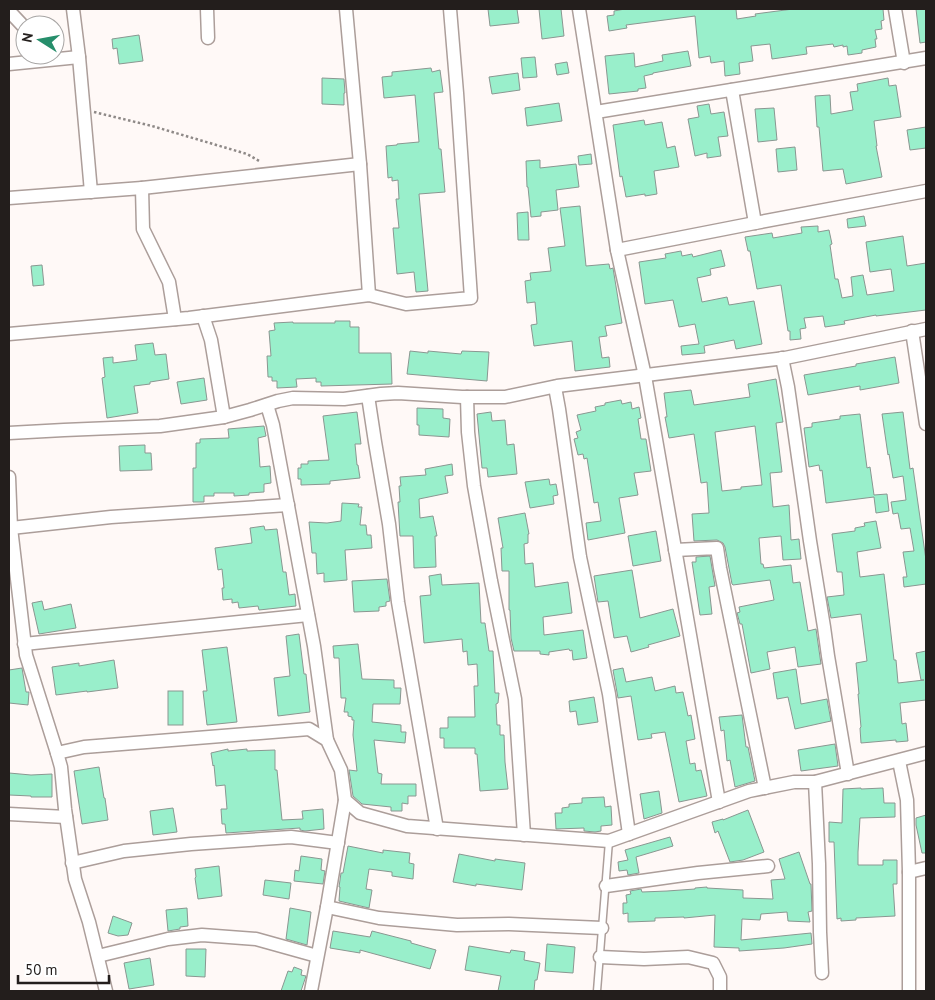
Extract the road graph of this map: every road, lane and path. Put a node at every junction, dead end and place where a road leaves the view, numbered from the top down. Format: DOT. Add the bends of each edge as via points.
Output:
graph roads {
  1 [pos="73,9"];
  2 [pos="207,9"];
  3 [pos="346,9"];
  4 [pos="450,9"];
  5 [pos="580,9"];
  6 [pos="895,9"];
  7 [pos="208,38"];
  8 [pos="65,57"];
  9 [pos="79,57"];
  10 [pos="926,58"];
  11 [pos="65,63"];
  12 [pos="904,63"];
  13 [pos="81,74"];
  14 [pos="732,90"];
  15 [pos="84,109"];
  16 [pos="596,112"];
  17 [pos="360,164"];
  18 [pos="279,173"];
  19 [pos="142,188"];
  20 [pos="926,191"];
  21 [pos="91,192"];
  22 [pos="9,198"];
  23 [pos="756,223"];
  24 [pos="618,250"];
  25 [pos="369,296"];
  26 [pos="203,316"];
  27 [pos="175,319"];
  28 [pos="926,329"];
  29 [pos="912,331"];
  30 [pos="9,334"];
  31 [pos="782,358"];
  32 [pos="645,376"];
  33 [pos="555,387"];
  34 [pos="368,396"];
  35 [pos="467,397"];
  36 [pos="267,405"];
  37 [pos="224,416"];
  38 [pos="926,424"];
  39 [pos="9,433"];
  40 [pos="9,477"];
  41 [pos="288,505"];
  42 [pos="11,528"];
  43 [pos="675,550"];
  44 [pos="308,615"];
  45 [pos="24,644"];
  46 [pos="327,740"];
  47 [pos="57,753"];
  48 [pos="926,753"];
  49 [pos="899,761"];
  50 [pos="848,774"];
  51 [pos="815,782"];
  52 [pos="765,788"];
  53 [pos="345,800"];
  54 [pos="719,802"];
  55 [pos="9,814"];
  56 [pos="66,817"];
  57 [pos="437,829"];
  58 [pos="629,834"];
  59 [pos="524,835"];
  60 [pos="610,841"];
  61 [pos="338,843"];
  62 [pos="72,863"];
  63 [pos="768,866"];
  64 [pos="926,868"];
  65 [pos="909,872"];
  66 [pos="606,886"];
  67 [pos="327,907"];
  68 [pos="602,928"];
  69 [pos="98,956"];
  70 [pos="317,956"];
  71 [pos="600,957"];
  72 [pos="822,973"];
  73 [pos="106,991"];
  74 [pos="311,991"];
  75 [pos="597,991"];
  76 [pos="720,991"];
  77 [pos="910,991"];
  1 -- 9 [label="street"];
  2 -- 7 [label="street"];
  3 -- 17 [label="street"];
  4 -- 25 [label="street" via="471,298 406,304"];
  5 -- 16 [label="street"];
  6 -- 12 [label="street"];
  8 -- 9 [label="street"];
  9 -- 13 [label="street"];
  10 -- 12 [label="street"];
  11 -- 13 [label="street"];
  12 -- 14 [label="street"];
  13 -- 15 [label="street"];
  14 -- 16 [label="street"];
  14 -- 23 [label="street"];
  15 -- 18 [label="path" via="247,154"];
  15 -- 21 [label="street"];
  16 -- 24 [label="street"];
  17 -- 18 [label="street"];
  17 -- 25 [label="street"];
  18 -- 19 [label="street"];
  19 -- 21 [label="street"];
  19 -- 27 [label="street" via="144,230 169,282"];
  20 -- 23 [label="street"];
  21 -- 22 [label="street"];
  23 -- 24 [label="street"];
  24 -- 32 [label="street"];
  25 -- 26 [label="street"];
  26 -- 27 [label="street"];
  26 -- 37 [label="street" via="211,340"];
  27 -- 30 [label="street"];
  28 -- 29 [label="street"];
  29 -- 31 [label="street"];
  29 -- 38 [label="street"];
  31 -- 32 [label="street"];
  31 -- 50 [label="street"];
  32 -- 33 [label="street"];
  32 -- 43 [label="street"];
  33 -- 35 [label="street" via="505,397"];
  33 -- 58 [label="street" via="580,557 609,694"];
  34 -- 35 [label="street" via="398,393"];
  34 -- 36 [label="street" via="293,398"];
  34 -- 57 [label="street" via="398,602"];
  35 -- 59 [label="street" via="474,486 515,699"];
  36 -- 37 [label="street"];
  36 -- 41 [label="street"];
  37 -- 39 [label="street" via="160,426"];
  40 -- 42 [label="street"];
  41 -- 42 [label="street" via="111,517"];
  41 -- 44 [label="street"];
  42 -- 45 [label="street"];
  43 -- 52 [label="street" via="717,548"];
  43 -- 54 [label="street"];
  44 -- 45 [label="street"];
  44 -- 46 [label="street"];
  45 -- 47 [label="street"];
  46 -- 47 [label="street" via="309,729 84,747"];
  46 -- 53 [label="street" via="341,770"];
  47 -- 56 [label="street"];
  48 -- 49 [label="street"];
  49 -- 50 [label="street"];
  49 -- 65 [label="street" via="907,800"];
  50 -- 51 [label="street"];
  51 -- 52 [label="street" via="794,782"];
  51 -- 72 [label="street"];
  52 -- 54 [label="street"];
  53 -- 57 [label="street" via="360,813 407,826"];
  53 -- 61 [label="street"];
  54 -- 58 [label="street"];
  55 -- 56 [label="street"];
  56 -- 62 [label="street"];
  57 -- 59 [label="street"];
  58 -- 60 [label="street"];
  59 -- 60 [label="street"];
  60 -- 66 [label="lane"];
  61 -- 62 [label="street" via="291,837 191,844 124,850"];
  61 -- 67 [label="street"];
  62 -- 69 [label="street"];
  63 -- 66 [label="street"];
  64 -- 65 [label="street"];
  65 -- 77 [label="street"];
  66 -- 68 [label="lane"];
  67 -- 68 [label="street" via="379,918 457,925"];
  67 -- 70 [label="street"];
  68 -- 71 [label="lane"];
  69 -- 70 [label="street" via="168,939 202,935 256,939"];
  69 -- 73 [label="street"];
  70 -- 74 [label="street"];
  71 -- 75 [label="lane"];
  71 -- 76 [label="street" via="688,957 714,964 720,977"];
}
